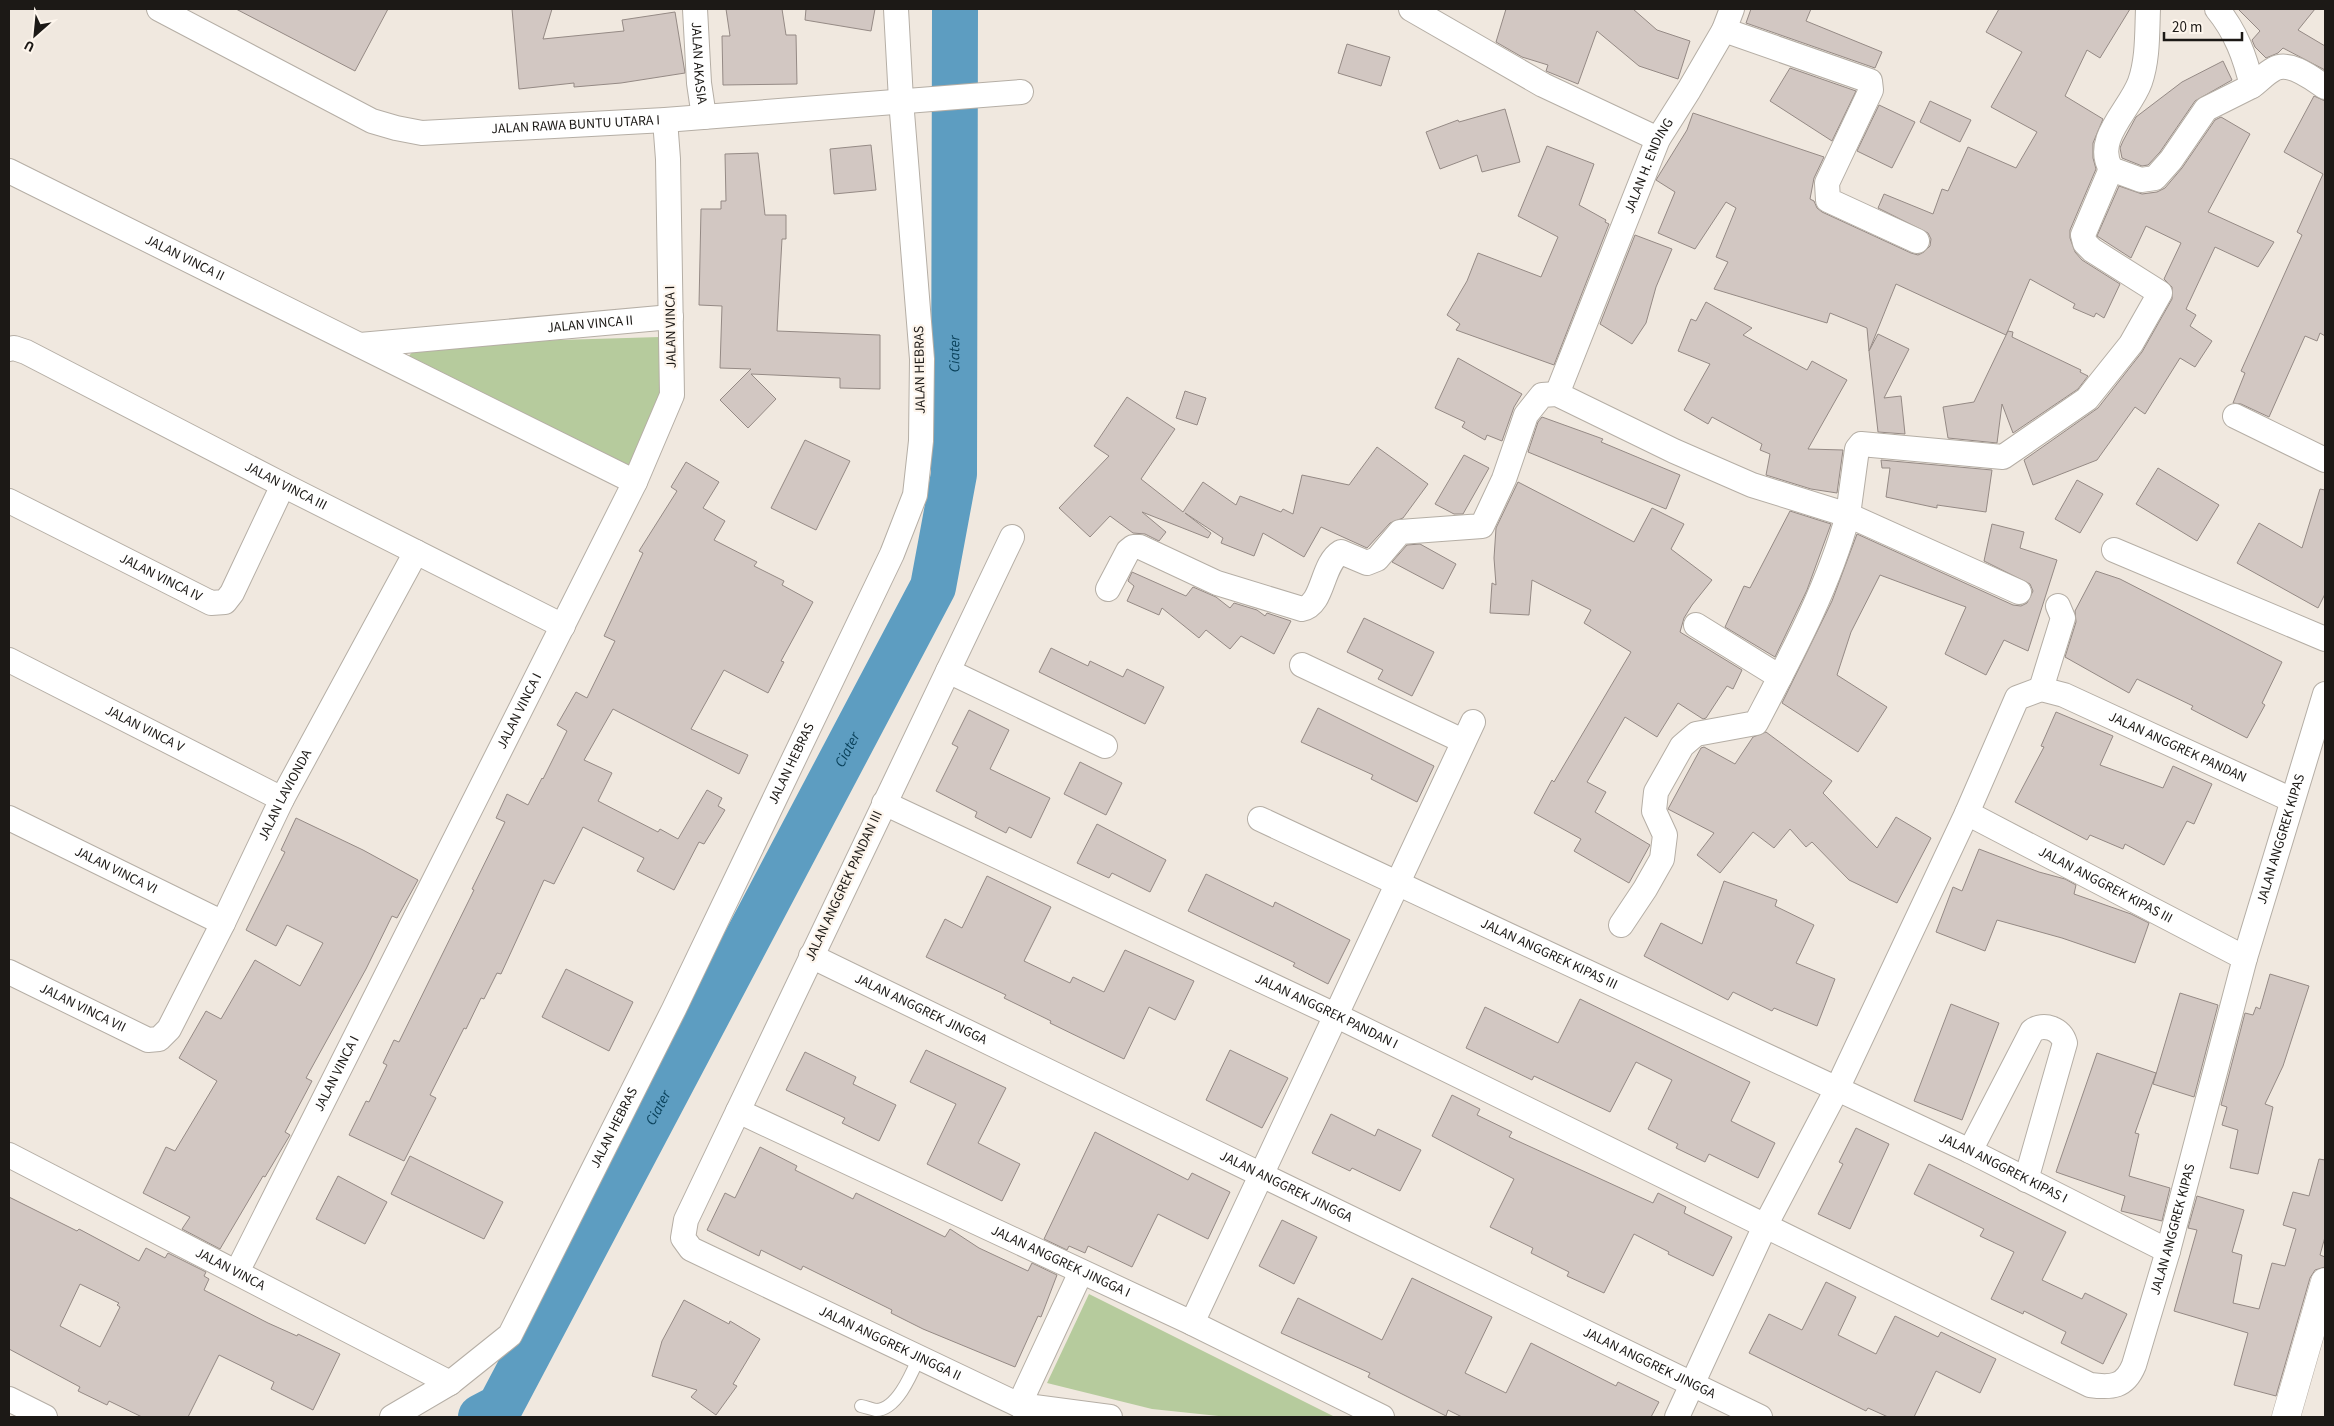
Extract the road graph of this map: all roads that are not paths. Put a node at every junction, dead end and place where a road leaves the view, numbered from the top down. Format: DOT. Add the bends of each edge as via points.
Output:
graph roads {
  1 [pos="159,9"];
  2 [pos="695,9"];
  3 [pos="896,9"];
  4 [pos="1411,9"];
  5 [pos="2148,9"];
  6 [pos="2217,9"];
  7 [pos="1728,19"];
  8 [pos="2252,86"];
  9 [pos="2325,87"];
  10 [pos="1021,92"];
  11 [pos="901,100"];
  12 [pos="704,117"];
  13 [pos="665,120"];
  14 [pos="1658,139"];
  15 [pos="2110,169"];
  16 [pos="9,170"];
  17 [pos="1917,241"];
  18 [pos="671,317"];
  19 [pos="360,345"];
  20 [pos="9,349"];
  21 [pos="1557,394"];
  22 [pos="2235,416"];
  23 [pos="2325,460"];
  24 [pos="636,482"];
  25 [pos="283,485"];
  26 [pos="9,501"];
  27 [pos="1848,515"];
  28 [pos="1012,537"];
  29 [pos="2114,550"];
  30 [pos="416,552"];
  31 [pos="1108,589"];
  32 [pos="2019,592"];
  33 [pos="2058,606"];
  34 [pos="1696,625"];
  35 [pos="563,626"];
  36 [pos="2325,639"];
  37 [pos="9,660"];
  38 [pos="1302,665"];
  39 [pos="948,671"];
  40 [pos="1780,677"];
  41 [pos="2052,692"];
  42 [pos="2324,704"];
  43 [pos="1105,746"];
  44 [pos="282,799"];
  45 [pos="2292,800"];
  46 [pos="884,803"];
  47 [pos="1967,813"];
  48 [pos="9,818"];
  49 [pos="1260,819"];
  50 [pos="1396,884"];
  51 [pos="223,922"];
  52 [pos="1621,925"];
  53 [pos="812,956"];
  54 [pos="2245,958"];
  55 [pos="9,972"];
  56 [pos="1335,1015"];
  57 [pos="159,1039"];
  58 [pos="1837,1089"];
  59 [pos="738,1111"];
  60 [pos="1970,1151"];
  61 [pos="9,1155"];
  62 [pos="1262,1176"];
  63 [pos="2026,1180"];
  64 [pos="1765,1226"];
  65 [pos="683,1238"];
  66 [pos="2168,1251"];
  67 [pos="237,1272"];
  68 [pos="1081,1272"];
  69 [pos="2325,1282"];
  70 [pos="1192,1323"];
  71 [pos="919,1357"];
  72 [pos="450,1383"];
  73 [pos="1693,1386"];
  74 [pos="9,1399"];
  75 [pos="1019,1405"];
  76 [pos="861,1406"];
  77 [pos="45,1417"];
  78 [pos="392,1417"];
  79 [pos="1110,1417"];
  80 [pos="1382,1417"];
  81 [pos="1678,1417"];
  82 [pos="1760,1417"];
  83 [pos="2286,1417"];
  1 -- 13 [label="street, JALAN RAWA BUNTU UTARA I" via="372,121 396,128 422,133"];
  2 -- 12 [label="street, JALAN AKASIA"];
  3 -- 11 [label="street, JALAN HEBRAS"];
  4 -- 14 [label="street" via="1543,85"];
  5 -- 15 [label="street" via="2147,43 2140,82 2107,145 2105,160"];
  6 -- 8 [label="street" via="2230,26 2241,50"];
  7 -- 14 [label="street, JALAN H. ENDING"];
  7 -- 17 [label="street" via="1870,81 1871,90 1827,183 1828,200"];
  8 -- 9 [label="street" via="2276,68 2289,68"];
  8 -- 15 [label="street" via="2206,110 2171,160 2154,178 2141,180"];
  10 -- 11 [label="street, JALAN RAWA BUNTU UTARA I"];
  11 -- 12 [label="street, JALAN RAWA BUNTU UTARA I"];
  11 -- 72 [label="street, JALAN HEBRAS" via="922,359 921,441 915,495 892,554 674,1009 510,1335"];
  12 -- 13 [label="street, JALAN RAWA BUNTU UTARA I"];
  13 -- 18 [label="street, JALAN VINCA I"];
  14 -- 21 [label="street, JALAN H. ENDING"];
  15 -- 27 [label="street" via="2083,235 2085,243 2160,293 2131,344 2087,399 2004,457 1861,444 1857,449"];
  16 -- 19 [label="street, JALAN VINCA II"];
  18 -- 19 [label="street, JALAN VINCA II"];
  18 -- 24 [label="street, JALAN VINCA I" via="672,395"];
  19 -- 24 [label="street, JALAN VINCA II"];
  20 -- 25 [label="street, JALAN VINCA III" via="26,352"];
  21 -- 27 [label="street" via="1752,486"];
  21 -- 31 [label="street" via="1542,396 1526,415 1504,479 1482,526 1400,532 1377,559 1367,563 1341,552 1334,556 1309,608 1302,609 1217,583 1133,547"];
  22 -- 23 [label="street"];
  24 -- 35 [label="street, JALAN VINCA I"];
  25 -- 26 [label="street, JALAN VINCA IV" via="232,593 224,602 211,603"];
  25 -- 30 [label="street, JALAN VINCA III"];
  27 -- 32 [label="street"];
  27 -- 40 [label="street" via="1840,546 1799,642"];
  28 -- 39 [label="street, JALAN ANGGREK PANDAN III"];
  29 -- 36 [label="street"];
  30 -- 35 [label="street, JALAN VINCA III"];
  30 -- 44 [label="street, JALAN LAVIONDA"];
  33 -- 41 [label="street" via="2064,618"];
  34 -- 40 [label="street"];
  35 -- 67 [label="street, JALAN VINCA I"];
  37 -- 44 [label="street, JALAN VINCA V"];
  38 -- 50 [label="street" via="1468,731"];
  39 -- 43 [label="street"];
  39 -- 46 [label="street, JALAN ANGGREK PANDAN III"];
  40 -- 52 [label="street" via="1756,723 1696,734 1682,746 1656,792 1654,812 1665,835 1662,859"];
  41 -- 45 [label="street, JALAN ANGGREK PANDAN"];
  41 -- 47 [label="street" via="2017,698"];
  42 -- 45 [label="street, JALAN ANGGREK KIPAS"];
  44 -- 51 [label="street, JALAN LAVIONDA"];
  45 -- 54 [label="street, JALAN ANGGREK KIPAS"];
  46 -- 53 [label="street, JALAN ANGGREK PANDAN III"];
  46 -- 56 [label="street, JALAN ANGGREK PANDAN I"];
  47 -- 54 [label="street, JALAN ANGGREK KIPAS III"];
  47 -- 58 [label="street"];
  48 -- 51 [label="street, JALAN VINCA VI"];
  49 -- 50 [label="street, JALAN ANGGREK KIPAS III"];
  50 -- 56 [label="street"];
  50 -- 58 [label="street, JALAN ANGGREK KIPAS III"];
  51 -- 57 [label="street, JALAN LAVIONDA" via="169,1029"];
  53 -- 59 [label="street, JALAN ANGGREK PANDAN III"];
  53 -- 62 [label="street, JALAN ANGGREK JINGGA"];
  54 -- 66 [label="street, JALAN ANGGREK KIPAS"];
  55 -- 57 [label="street, JALAN VINCA VII" via="148,1040"];
  56 -- 62 [label="street"];
  56 -- 64 [label="street, JALAN ANGGREK PANDAN I"];
  58 -- 60 [label="street, JALAN ANGGREK KIPAS I"];
  58 -- 64 [label="street"];
  59 -- 65 [label="street, JALAN ANGGREK PANDAN III" via="686,1220"];
  59 -- 68 [label="street, JALAN ANGGREK JINGGA I"];
  60 -- 63 [label="street, JALAN ANGGREK KIPAS I"];
  60 -- 63 [label="street" via="2032,1031 2044,1026 2053,1029 2061,1034 2065,1043"];
  61 -- 67 [label="street, JALAN VINCA"];
  62 -- 70 [label="street"];
  62 -- 73 [label="street, JALAN ANGGREK JINGGA"];
  63 -- 66 [label="street, JALAN ANGGREK KIPAS I"];
  64 -- 66 [label="street, JALAN ANGGREK KIPAS" via="2090,1385 2104,1387 2119,1384 2129,1377"];
  64 -- 73 [label="street"];
  65 -- 71 [label="street, JALAN ANGGREK JINGGA II" via="691,1249"];
  67 -- 72 [label="street, JALAN VINCA"];
  68 -- 70 [label="street, JALAN ANGGREK JINGGA I"];
  68 -- 75 [label="street"];
  69 -- 83 [label="street"];
  70 -- 80 [label="street, JALAN ANGGREK JINGGA I"];
  71 -- 75 [label="street, JALAN ANGGREK JINGGA II"];
  71 -- 76 [label="lane" via="903,1389 887,1407 877,1410"];
  72 -- 78 [label="street, JALAN HEBRAS"];
  73 -- 81 [label="street"];
  73 -- 82 [label="street, JALAN ANGGREK JINGGA"];
  74 -- 77 [label="street"];
  75 -- 79 [label="street, JALAN ANGGREK JINGGA II"];
}
